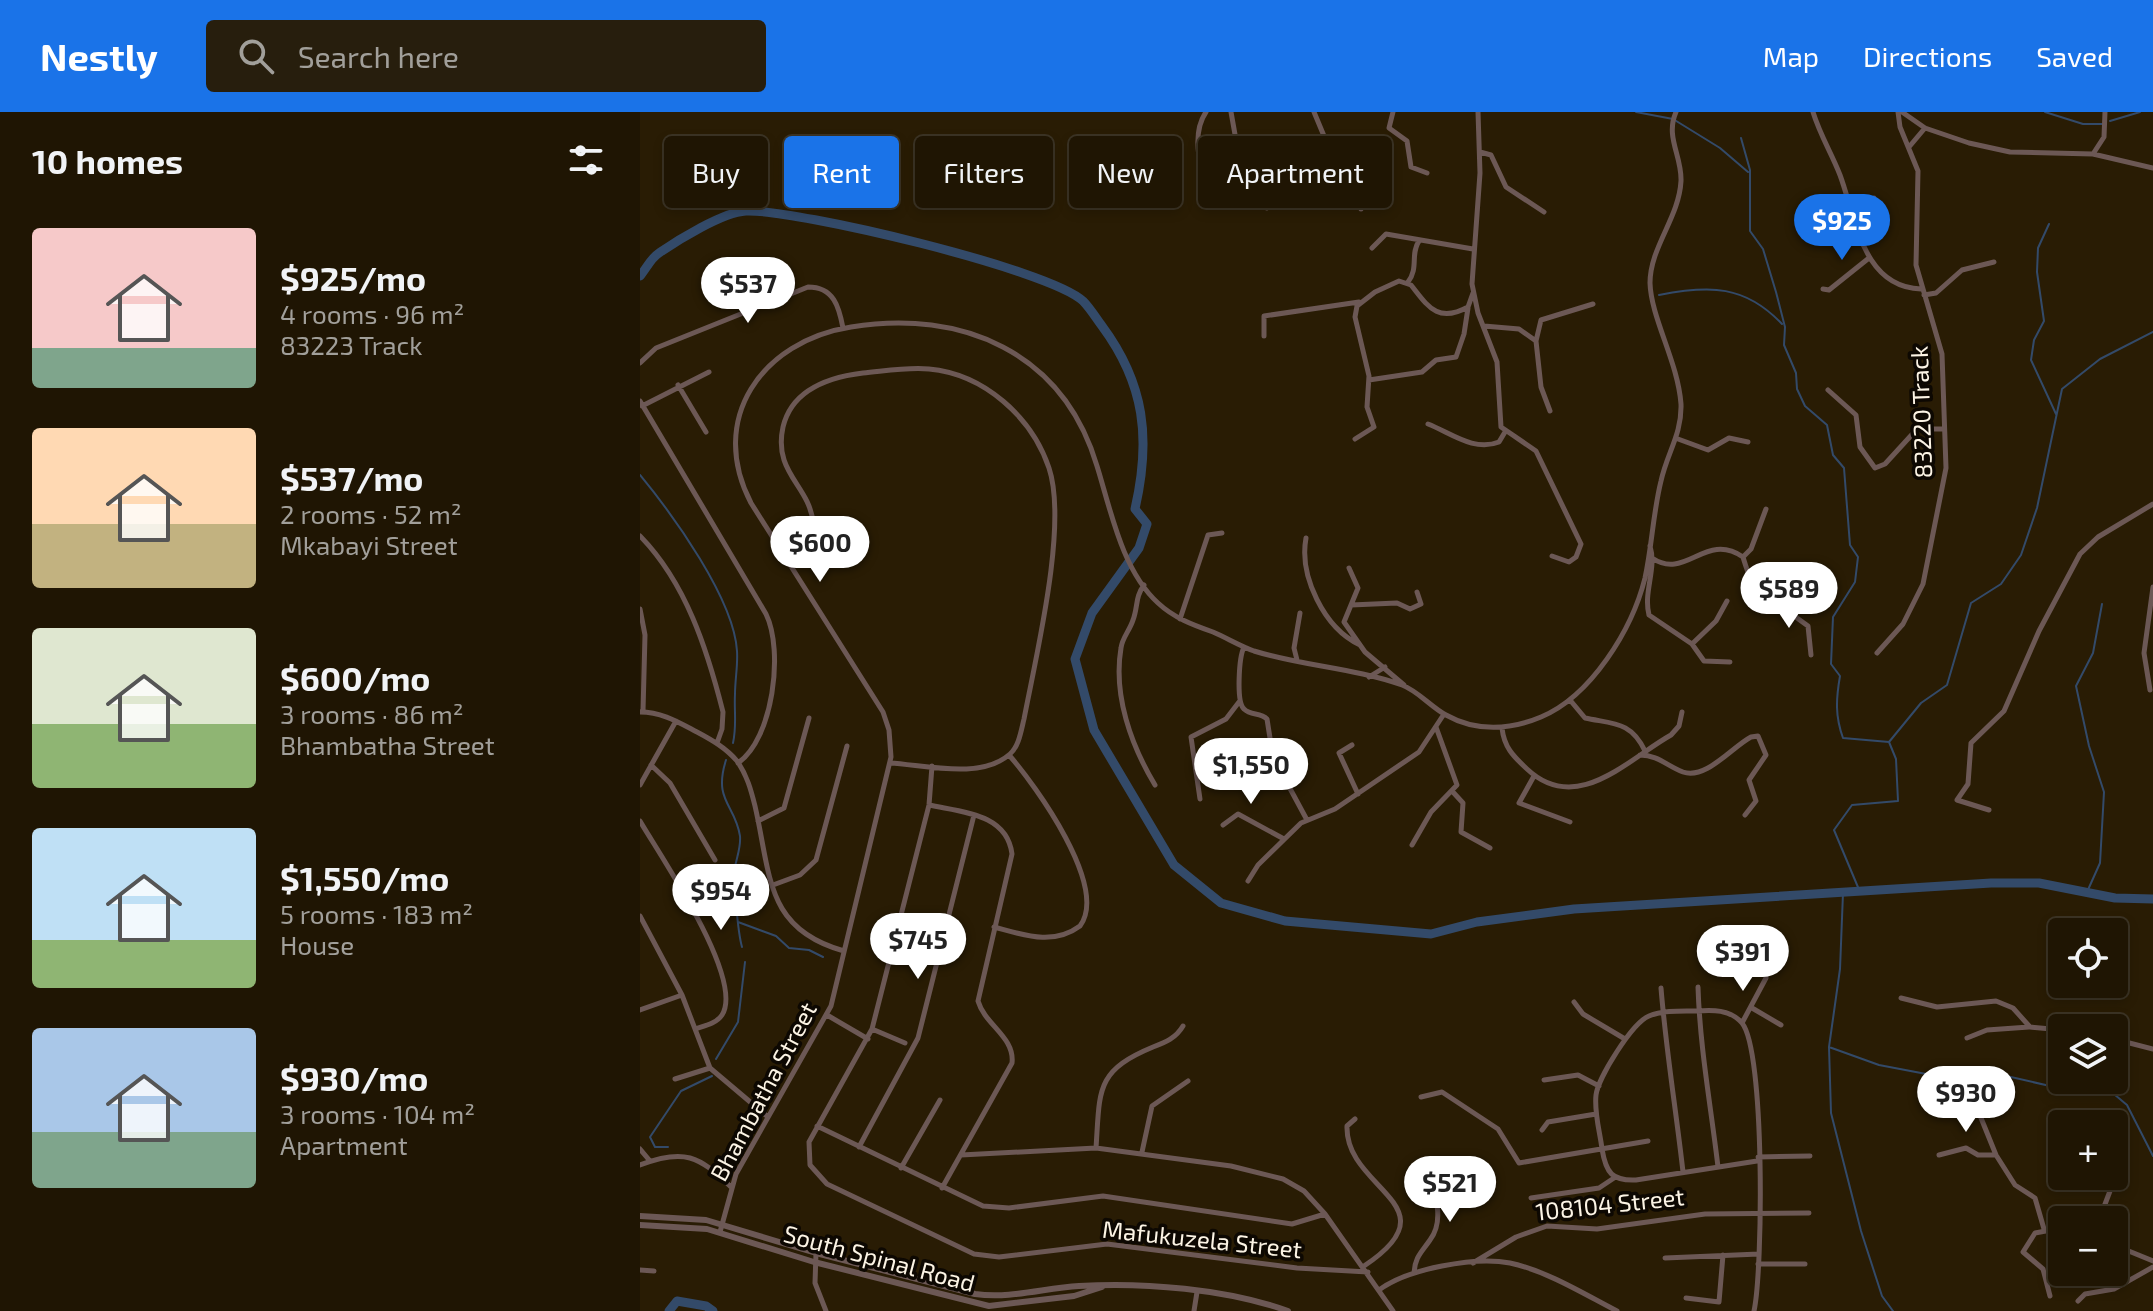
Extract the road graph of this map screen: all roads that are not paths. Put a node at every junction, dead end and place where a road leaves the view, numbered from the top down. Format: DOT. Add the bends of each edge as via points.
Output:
graph roads {
  1 [pos="1206,112"];
  2 [pos="1231,112"];
  3 [pos="1314,112"];
  4 [pos="1393,112"];
  5 [pos="1478,112"];
  6 [pos="1676,112"];
  7 [pos="1813,112"];
  8 [pos="1898,112"];
  9 [pos="2105,112"];
  10 [pos="1925,128"];
  11 [pos="1198,136"];
  12 [pos="1235,136"];
  13 [pos="1909,147"];
  14 [pos="1480,152"];
  15 [pos="2093,154"];
  16 [pos="2153,168"];
  17 [pos="1427,173"];
  18 [pos="1874,198"];
  19 [pos="1361,209"];
  20 [pos="1544,212"];
  21 [pos="1855,227"];
  22 [pos="1420,240"];
  23 [pos="1372,248"];
  24 [pos="1473,249"];
  25 [pos="1869,258"];
  26 [pos="1994,262"];
  27 [pos="1919,280"];
  28 [pos="1408,282"];
  29 [pos="1909,288"];
  30 [pos="1823,289"];
  31 [pos="1473,292"];
  32 [pos="1922,292"];
  33 [pos="1360,302"];
  34 [pos="1593,304"];
  35 [pos="1468,307"];
  36 [pos="1484,326"];
  37 [pos="843,328"];
  38 [pos="1264,336"];
  39 [pos="1536,341"];
  40 [pos="640,363"];
  41 [pos="709,372"];
  42 [pos="1369,380"];
  43 [pos="678,385"];
  44 [pos="1828,390"];
  45 [pos="641,404"];
  46 [pos="1550,411"];
  47 [pos="1428,424"];
  48 [pos="1944,429"];
  49 [pos="706,432"];
  50 [pos="1505,432"];
  51 [pos="1355,439"];
  52 [pos="1678,439"];
  53 [pos="1748,442"];
  54 [pos="2153,504"];
  55 [pos="1766,509"];
  56 [pos="1222,533"];
  57 [pos="640,536"];
  58 [pos="1306,538"];
  59 [pos="1649,545"];
  60 [pos="782,552"];
  61 [pos="1552,556"];
  62 [pos="1743,557"];
  63 [pos="1652,558"];
  64 [pos="1349,568"];
  65 [pos="1145,587"];
  66 [pos="2153,587"];
  67 [pos="1417,592"];
  68 [pos="1814,594"];
  69 [pos="1780,600"];
  70 [pos="1727,601"];
  71 [pos="1350,605"];
  72 [pos="640,609"];
  73 [pos="1300,613"];
  74 [pos="1180,619"];
  75 [pos="1692,644"];
  76 [pos="1361,646"];
  77 [pos="1244,647"];
  78 [pos="1877,653"];
  79 [pos="1811,655"];
  80 [pos="1297,660"];
  81 [pos="1730,662"];
  82 [pos="1385,667"];
  83 [pos="1369,677"];
  84 [pos="1405,686"];
  85 [pos="2150,690"];
  86 [pos="1570,700"];
  87 [pos="1240,701"];
  88 [pos="642,712"];
  89 [pos="1682,712"];
  90 [pos="1444,714"];
  91 [pos="809,718"];
  92 [pos="676,721"];
  93 [pos="1436,726"];
  94 [pos="1502,728"];
  95 [pos="717,743"];
  96 [pos="1352,745"];
  97 [pos="847,746"];
  98 [pos="1643,753"];
  99 [pos="1009,755"];
  100 [pos="738,763"];
  101 [pos="890,763"];
  102 [pos="651,765"];
  103 [pos="932,766"];
  104 [pos="1534,776"];
  105 [pos="640,785"];
  106 [pos="1155,785"];
  107 [pos="1452,791"];
  108 [pos="1358,794"];
  109 [pos="1200,799"];
  110 [pos="929,805"];
  111 [pos="1989,810"];
  112 [pos="974,815"];
  113 [pos="1745,815"];
  114 [pos="1307,820"];
  115 [pos="640,821"];
  116 [pos="758,821"];
  117 [pos="1570,822"];
  118 [pos="1223,825"];
  119 [pos="1284,839"];
  120 [pos="1412,845"];
  121 [pos="1490,848"];
  122 [pos="715,860"];
  123 [pos="1248,881"];
  124 [pos="773,885"];
  125 [pos="640,916"];
  126 [pos="994,927"];
  127 [pos="844,951"];
  128 [pos="1766,978"];
  129 [pos="1698,987"];
  130 [pos="1661,988"];
  131 [pos="682,995"];
  132 [pos="1901,998"];
  133 [pos="1574,1002"];
  134 [pos="1752,1008"];
  135 [pos="640,1010"];
  136 [pos="1699,1011"];
  137 [pos="1663,1013"];
  138 [pos="827,1015"];
  139 [pos="1742,1023"];
  140 [pos="1781,1025"];
  141 [pos="1183,1026"];
  142 [pos="2030,1027"];
  143 [pos="695,1029"];
  144 [pos="872,1029"];
  145 [pos="2048,1029"];
  146 [pos="1967,1038"];
  147 [pos="868,1039"];
  148 [pos="1625,1039"];
  149 [pos="905,1043"];
  150 [pos="2128,1043"];
  151 [pos="2153,1049"];
  152 [pos="710,1068"];
  153 [pos="675,1079"];
  154 [pos="1544,1080"];
  155 [pos="1188,1081"];
  156 [pos="1599,1086"];
  157 [pos="1947,1096"];
  158 [pos="1421,1097"];
  159 [pos="940,1100"];
  160 [pos="1596,1114"];
  161 [pos="768,1117"];
  162 [pos="1355,1119"];
  163 [pos="817,1126"];
  164 [pos="1542,1130"];
  165 [pos="1648,1141"];
  166 [pos="859,1147"];
  167 [pos="1096,1148"];
  168 [pos="640,1149"];
  169 [pos="1603,1151"];
  170 [pos="1142,1152"];
  171 [pos="961,1155"];
  172 [pos="1939,1155"];
  173 [pos="1996,1155"];
  174 [pos="1810,1156"];
  175 [pos="1758,1159"];
  176 [pos="650,1161"];
  177 [pos="640,1165"];
  178 [pos="1718,1167"];
  179 [pos="901,1168"];
  180 [pos="1683,1172"];
  181 [pos="1428,1173"];
  182 [pos="1614,1178"];
  183 [pos="731,1187"];
  184 [pos="942,1188"];
  185 [pos="1531,1198"];
  186 [pos="1759,1213"];
  187 [pos="1809,1213"];
  188 [pos="1325,1214"];
  189 [pos="640,1216"];
  190 [pos="640,1225"];
  191 [pos="721,1228"];
  192 [pos="2044,1229"];
  193 [pos="2048,1229"];
  194 [pos="2128,1251"];
  195 [pos="816,1253"];
  196 [pos="1759,1254"];
  197 [pos="1723,1255"];
  198 [pos="1665,1258"];
  199 [pos="2153,1261"];
  200 [pos="814,1262"];
  201 [pos="1473,1263"];
  202 [pos="1758,1264"];
  203 [pos="1805,1264"];
  204 [pos="2153,1267"];
  205 [pos="1366,1269"];
  206 [pos="640,1270"];
  207 [pos="654,1271"];
  208 [pos="1414,1273"];
  209 [pos="2128,1280"];
  210 [pos="1109,1285"];
  211 [pos="2118,1286"];
  212 [pos="1379,1290"];
  213 [pos="1197,1292"];
  214 [pos="2050,1296"];
  215 [pos="1686,1298"];
  216 [pos="2078,1301"];
  217 [pos="826,1311"];
  218 [pos="1194,1311"];
  219 [pos="1288,1311"];
  220 [pos="1393,1311"];
  221 [pos="1617,1311"];
  222 [pos="1754,1311"];
  1 -- 11 [label="street"];
  2 -- 12 [label="street"];
  3 -- 19 [label="street" via="1334,160 1361,180"];
  4 -- 17 [label="street" via="1389,128 1407,141 1411,167"];
  5 -- 14 [label="street"];
  6 -- 52 [label="street" via="1671,131 1681,167 1679,200 1653,264 1650,287 1678,382"];
  7 -- 21 [label="street" via="1841,177"];
  8 -- 10 [label="street"];
  8 -- 13 [label="street, 83220 Track"];
  9 -- 15 [label="street" via="2104,137"];
  10 -- 13 [label="street"];
  10 -- 15 [label="street" via="2010,152"];
  13 -- 27 [label="street, 83220 Track" via="1918,171"];
  14 -- 20 [label="street" via="1489,154 1500,168 1506,187"];
  14 -- 24 [label="street"];
  15 -- 16 [label="street"];
  18 -- 21 [label="street" via="1875,214"];
  21 -- 25 [label="street"];
  22 -- 23 [label="street" via="1383,234"];
  22 -- 24 [label="street"];
  22 -- 28 [label="street" via="1414,249 1416,270"];
  24 -- 31 [label="street"];
  25 -- 29 [label="street" via="1889,279"];
  25 -- 30 [label="street" via="1829,290"];
  26 -- 32 [label="street" via="1962,270 1936,293"];
  27 -- 29 [label="street"];
  27 -- 32 [label="street, 83220 Track"];
  28 -- 33 [label="street" via="1393,283"];
  28 -- 35 [label="street" via="1429,309"];
  29 -- 32 [label="street"];
  31 -- 35 [label="street"];
  31 -- 36 [label="street"];
  32 -- 48 [label="street, 83220 Track" via="1942,354"];
  33 -- 38 [label="street" via="1264,316"];
  33 -- 42 [label="street" via="1355,317"];
  34 -- 39 [label="street" via="1541,320"];
  35 -- 42 [label="street" via="1456,357 1438,359 1422,372"];
  36 -- 39 [label="street" via="1519,329"];
  36 -- 50 [label="street" via="1497,362"];
  37 -- 40 [label="street" via="833,297 808,287 656,348"];
  37 -- 60 [label="street, Bhambatha Street" via="781,355 753,384 740,413 740,479"];
  37 -- 65 [label="street, Bhambatha Street" via="910,322 956,328 991,340 1029,364 1058,391 1077,419 1133,569"];
  39 -- 46 [label="street" via="1541,387"];
  41 -- 43 [label="street"];
  42 -- 51 [label="street" via="1366,402 1374,427"];
  43 -- 45 [label="street"];
  43 -- 49 [label="street"];
  44 -- 48 [label="street" via="1856,415 1861,451 1875,468 1917,429"];
  45 -- 100 [label="street" via="774,634 776,670 762,725 752,751"];
  47 -- 50 [label="street" via="1483,445 1499,442"];
  48 -- 78 [label="street, 83220 Track" via="1945,475 1924,580 1903,624"];
  50 -- 61 [label="street" via="1536,451 1579,539 1574,559 1562,562"];
  52 -- 53 [label="street" via="1708,450 1729,438"];
  52 -- 59 [label="street" via="1661,478"];
  54 -- 111 [label="street" via="2080,554 2004,711 1971,743 1969,778 1957,800"];
  55 -- 62 [label="street"];
  56 -- 74 [label="street" via="1208,535"];
  57 -- 95 [label="street" via="673,575 690,611 723,712"];
  58 -- 76 [label="street" via="1319,603 1336,627"];
  59 -- 63 [label="street"];
  59 -- 86 [label="street" via="1644,580 1623,631"];
  60 -- 99 [label="street" via="807,535 813,522 784,462 784,426 792,408 817,385 837,376 932,369 973,382 1008,405 1043,452 1056,510 1024,719"];
  60 -- 101 [label="street, Bhambatha Street" via="883,712 891,740"];
  62 -- 63 [label="street" via="1712,548 1681,563 1663,564"];
  62 -- 69 [label="street" via="1752,588"];
  63 -- 75 [label="street" via="1649,615"];
  64 -- 71 [label="street" via="1358,588"];
  65 -- 74 [label="street, Bhambatha Street"];
  65 -- 106 [label="street" via="1121,646 1119,683 1130,733"];
  66 -- 85 [label="street" via="2144,653"];
  67 -- 71 [label="street" via="1421,604 1410,609 1397,603"];
  68 -- 69 [label="street" via="1817,582 1812,574"];
  69 -- 79 [label="street" via="1808,626"];
  70 -- 75 [label="street" via="1716,621"];
  71 -- 76 [label="street" via="1344,622"];
  72 -- 88 [label="street" via="645,635"];
  73 -- 80 [label="street"];
  74 -- 77 [label="street, Bhambatha Street"];
  75 -- 81 [label="street" via="1704,661"];
  76 -- 82 [label="street"];
  77 -- 80 [label="street, Bhambatha Street"];
  77 -- 87 [label="street" via="1238,662"];
  80 -- 83 [label="street, Bhambatha Street"];
  82 -- 83 [label="street"];
  82 -- 84 [label="street"];
  83 -- 84 [label="street, Bhambatha Street"];
  84 -- 90 [label="street"];
  86 -- 94 [label="street" via="1537,719"];
  86 -- 98 [label="street" via="1585,718 1627,727"];
  87 -- 109 [label="street" via="1229,717 1191,737"];
  87 -- 114 [label="street" via="1246,711 1267,719 1273,757"];
  88 -- 92 [label="street"];
  89 -- 98 [label="street" via="1676,730"];
  90 -- 93 [label="street"];
  90 -- 94 [label="street"];
  91 -- 116 [label="street" via="784,808"];
  92 -- 95 [label="street"];
  92 -- 102 [label="street"];
  93 -- 107 [label="street" via="1456,781"];
  93 -- 108 [label="street" via="1419,752"];
  94 -- 104 [label="street" via="1508,750"];
  95 -- 100 [label="street"];
  96 -- 108 [label="street" via="1339,753"];
  97 -- 124 [label="street" via="816,860 800,875"];
  98 -- 104 [label="street" via="1594,783 1555,784"];
  98 -- 113 [label="street" via="1694,773 1758,736 1766,755 1749,780 1756,801"];
  99 -- 103 [label="street" via="981,767"];
  99 -- 126 [label="street" via="1040,791 1084,883 1089,905 1080,926 1060,937"];
  100 -- 116 [label="street"];
  101 -- 103 [label="street"];
  101 -- 127 [label="street, Bhambatha Street"];
  102 -- 105 [label="street"];
  102 -- 122 [label="street" via="670,783"];
  103 -- 110 [label="street, Mafukuzela Street"];
  104 -- 117 [label="street" via="1519,803"];
  107 -- 120 [label="street" via="1431,812"];
  107 -- 121 [label="street" via="1463,803 1461,832"];
  108 -- 114 [label="street"];
  110 -- 112 [label="street"];
  110 -- 144 [label="street, Mafukuzela Street"];
  112 -- 126 [label="street" via="1001,827 1011,850"];
  112 -- 166 [label="street" via="918,1038"];
  114 -- 119 [label="street"];
  115 -- 143 [label="street" via="725,975 724,1012"];
  116 -- 124 [label="street"];
  118 -- 119 [label="street" via="1238,814"];
  119 -- 123 [label="street"];
  124 -- 127 [label="street" via="784,914 800,933"];
  125 -- 131 [label="street"];
  126 -- 171 [label="street" via="978,1001 1011,1047 1012,1063"];
  127 -- 138 [label="street, Bhambatha Street"];
  128 -- 134 [label="street"];
  129 -- 136 [label="street"];
  130 -- 137 [label="street"];
  131 -- 135 [label="street"];
  131 -- 143 [label="street"];
  132 -- 142 [label="street" via="1937,1007 1996,1001 2013,1008"];
  133 -- 148 [label="street" via="1578,1010"];
  134 -- 139 [label="street"];
  134 -- 140 [label="street"];
  136 -- 137 [label="street"];
  136 -- 139 [label="street" via="1722,1011"];
  136 -- 178 [label="street" via="1700,1053"];
  137 -- 148 [label="street" via="1644,1018"];
  137 -- 180 [label="street"];
  138 -- 147 [label="street"];
  138 -- 161 [label="street, Bhambatha Street"];
  139 -- 175 [label="street" via="1752,1055"];
  141 -- 167 [label="street" via="1175,1037 1120,1062 1110,1073 1101,1094"];
  142 -- 145 [label="street"];
  142 -- 146 [label="street" via="1987,1030"];
  143 -- 152 [label="street"];
  144 -- 147 [label="street, Mafukuzela Street"];
  144 -- 149 [label="street"];
  147 -- 163 [label="street, Mafukuzela Street"];
  148 -- 156 [label="street"];
  150 -- 151 [label="street"];
  152 -- 153 [label="street"];
  152 -- 161 [label="street"];
  154 -- 156 [label="street" via="1578,1075"];
  155 -- 170 [label="street" via="1152,1106"];
  156 -- 160 [label="street"];
  157 -- 173 [label="street" via="1955,1109 1979,1113"];
  158 -- 169 [label="street" via="1442,1092 1493,1125 1519,1163"];
  159 -- 179 [label="street"];
  160 -- 164 [label="street" via="1548,1122"];
  160 -- 169 [label="street"];
  161 -- 183 [label="street, Bhambatha Street"];
  162 -- 205 [label="street" via="1347,1125 1348,1144 1392,1199 1402,1225 1391,1245"];
  163 -- 166 [label="street"];
  163 -- 205 [label="street, Mafukuzela Street" via="807,1153 821,1180 974,1254 999,1257 1115,1245 1325,1271"];
  165 -- 169 [label="street"];
  166 -- 179 [label="street"];
  167 -- 170 [label="street"];
  167 -- 171 [label="street"];
  168 -- 176 [label="street"];
  169 -- 182 [label="street"];
  170 -- 188 [label="street" via="1283,1179 1304,1191"];
  171 -- 184 [label="street"];
  172 -- 173 [label="street" via="1966,1148 1978,1155"];
  173 -- 192 [label="street" via="2015,1185 2033,1196"];
  174 -- 175 [label="street"];
  175 -- 178 [label="street"];
  175 -- 186 [label="street"];
  176 -- 177 [label="street"];
  176 -- 183 [label="street" via="697,1158"];
  178 -- 180 [label="street"];
  179 -- 184 [label="street"];
  180 -- 182 [label="street"];
  181 -- 208 [label="street" via="1438,1213 1433,1237 1417,1257"];
  182 -- 185 [label="street" via="1599,1188"];
  183 -- 191 [label="street, Bhambatha Street"];
  184 -- 188 [label="street" via="999,1208 1103,1196 1292,1224"];
  186 -- 187 [label="street, 108104 Street"];
  186 -- 196 [label="street"];
  186 -- 201 [label="street, 108104 Street" via="1705,1214 1597,1229 1547,1226 1516,1237"];
  188 -- 205 [label="street"];
  189 -- 191 [label="street, South Spinal Road" via="682,1216"];
  190 -- 191 [label="street, South Spinal Road"];
  191 -- 195 [label="street, South Spinal Road"];
  191 -- 200 [label="street, South Spinal Road"];
  192 -- 193 [label="street"];
  192 -- 214 [label="street" via="2030,1236 2023,1252 2043,1269"];
  194 -- 199 [label="street"];
  195 -- 200 [label="street"];
  195 -- 210 [label="street, South Spinal Road" via="988,1295"];
  196 -- 197 [label="street"];
  196 -- 202 [label="street"];
  197 -- 198 [label="street"];
  197 -- 215 [label="street" via="1719,1302"];
  200 -- 210 [label="street, South Spinal Road" via="989,1306 1074,1296"];
  200 -- 217 [label="street" via="816,1288"];
  201 -- 208 [label="street"];
  201 -- 221 [label="street" via="1512,1264"];
  202 -- 203 [label="street"];
  202 -- 222 [label="street"];
  204 -- 209 [label="street"];
  205 -- 212 [label="street"];
  206 -- 207 [label="street"];
  208 -- 212 [label="street"];
  210 -- 213 [label="street, South Spinal Road"];
  211 -- 216 [label="street" via="2082,1295"];
  212 -- 220 [label="street"];
  213 -- 218 [label="street"];
  213 -- 219 [label="street, South Spinal Road"];
}
